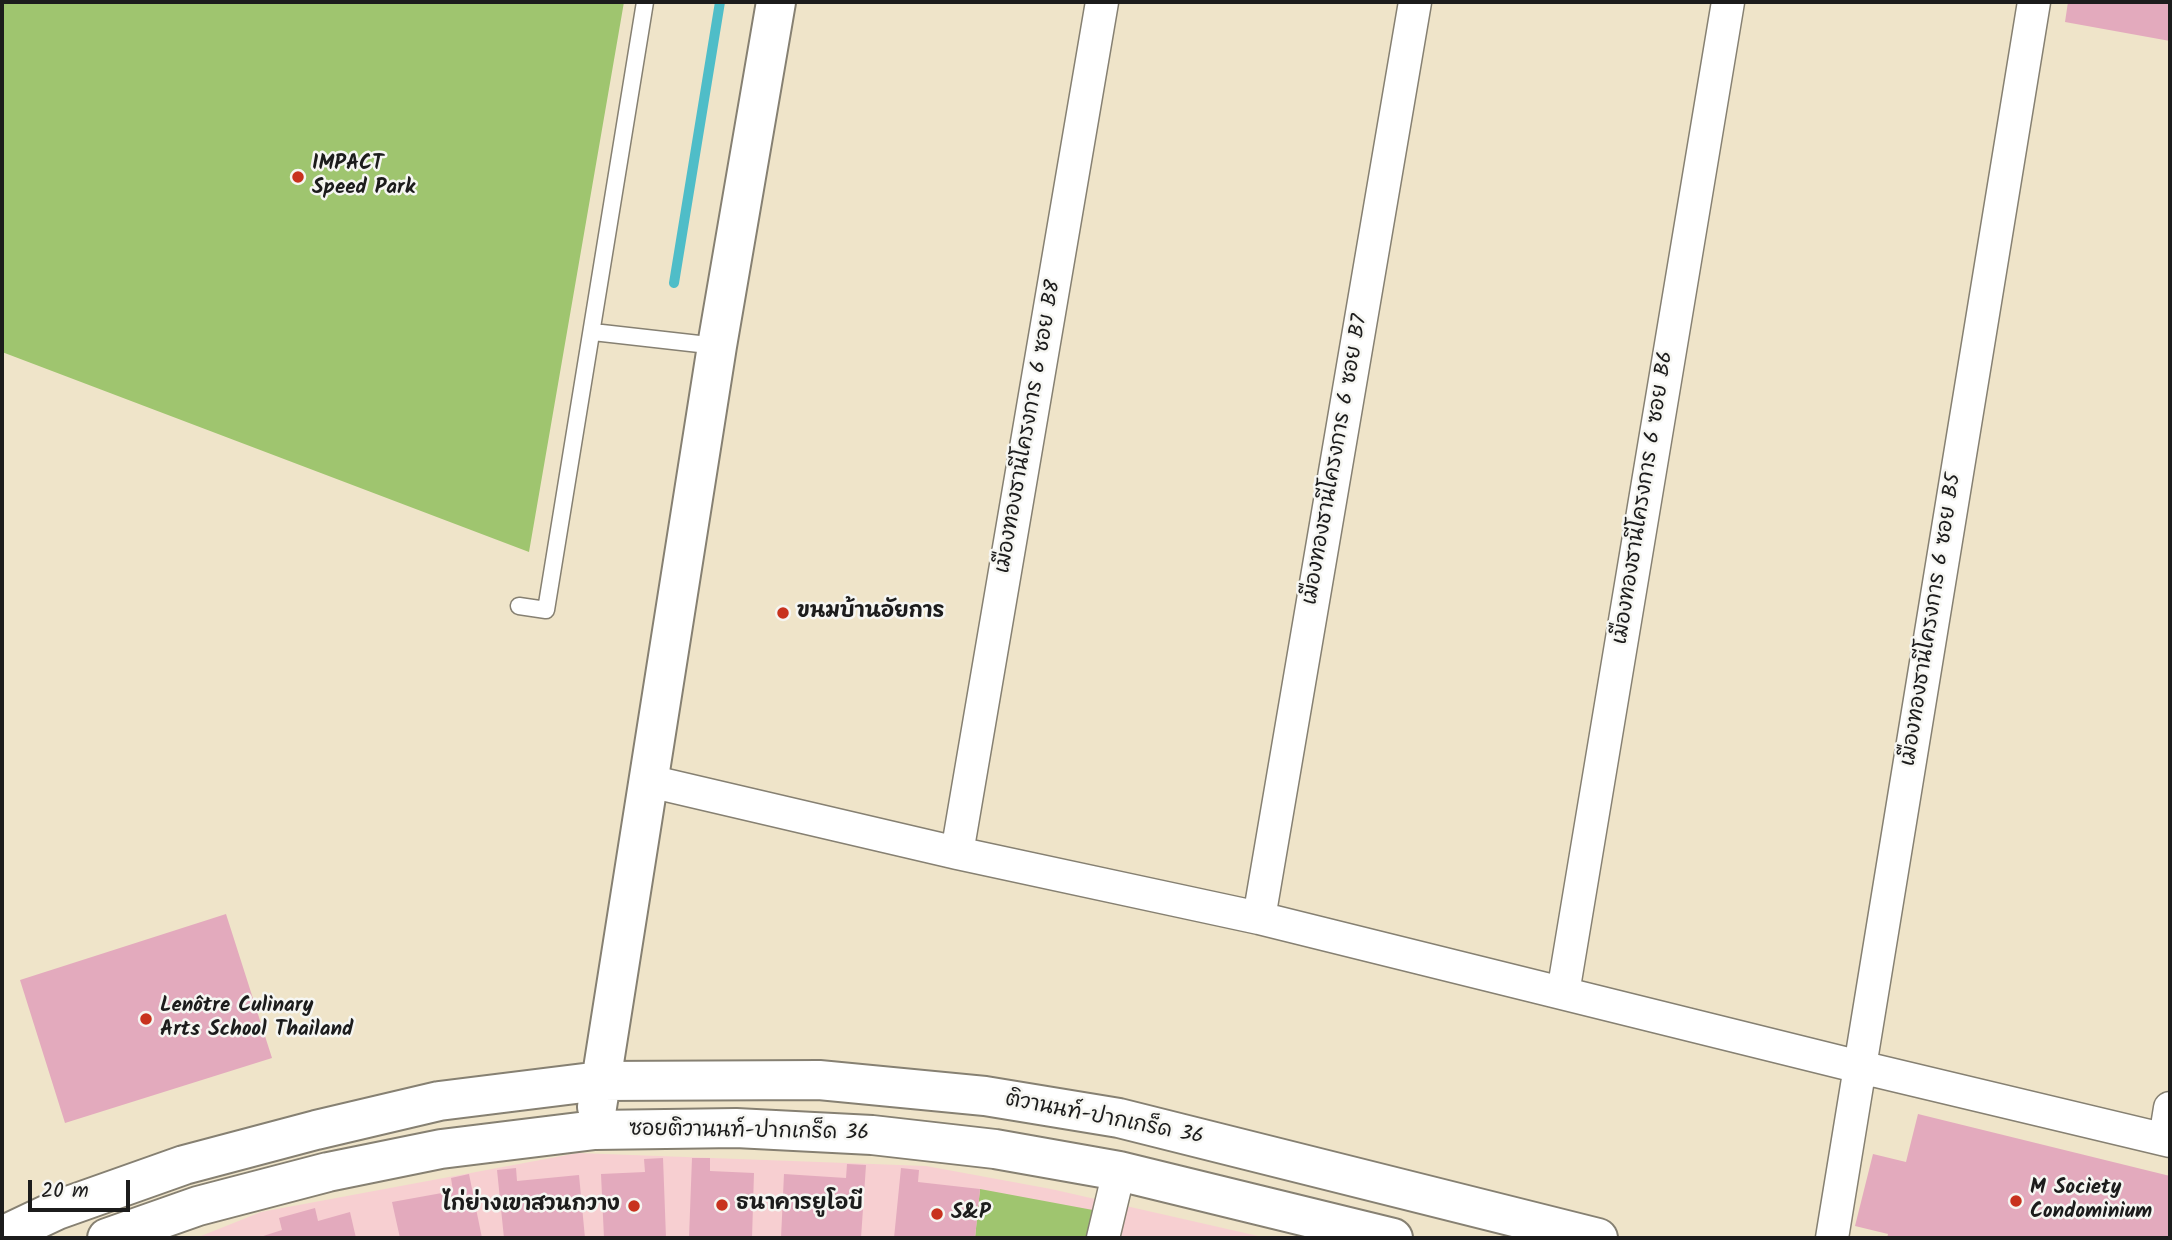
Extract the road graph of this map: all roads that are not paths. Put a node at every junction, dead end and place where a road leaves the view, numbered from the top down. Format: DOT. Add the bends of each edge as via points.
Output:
graph roads {
  1 [pos="645,2"];
  2 [pos="776,2"];
  3 [pos="1102,2"];
  4 [pos="1415,2"];
  5 [pos="1728,2"];
  6 [pos="2034,2"];
  7 [pos="593,332"];
  8 [pos="717,346"];
  9 [pos="519,606"];
  10 [pos="649,781"];
  11 [pos="957,853"];
  12 [pos="1259,918"];
  13 [pos="1563,993"];
  14 [pos="1860,1067"];
  15 [pos="600,1081"];
  16 [pos="2170,1108"];
  17 [pos="595,1130"];
  18 [pos="2168,1140"];
  19 [pos="1119,1171"];
  20 [pos="2,1236"];
  21 [pos="107,1238"];
  22 [pos="1103,1238"];
  23 [pos="1393,1238"];
  24 [pos="1598,1238"];
  25 [pos="1832,1238"];
  1 -- 7 [label="lane"];
  2 -- 8 [label="street"];
  3 -- 11 [label="street, เมืองทองธานีโครงการ 6 ซอย B8"];
  4 -- 12 [label="street, เมืองทองธานีโครงการ 6 ซอย B7"];
  5 -- 13 [label="street, เมืองทองธานีโครงการ 6 ซอย B6"];
  6 -- 14 [label="street, เมืองทองธานีโครงการ 6 ซอย B5"];
  7 -- 8 [label="lane"];
  7 -- 9 [label="lane" via="546,610"];
  8 -- 10 [label="street"];
  10 -- 11 [label="street"];
  10 -- 15 [label="street"];
  11 -- 12 [label="street"];
  12 -- 13 [label="street"];
  13 -- 14 [label="street"];
  14 -- 18 [label="street"];
  14 -- 25 [label="street, เมืองทองธานีโครงการ 6 ซอย B5"];
  15 -- 17 [label="street"];
  15 -- 20 [label="street" via="439,1101 316,1130 184,1165 57,1210"];
  15 -- 24 [label="street, ติวานนท์-ปากเกร็ด 36" via="819,1080 985,1096 1119,1118"];
  16 -- 18 [label="street"];
  17 -- 19 [label="street, ซอยติวานนท์-ปากเกร็ด 36" via="736,1128 872,1135 995,1149"];
  17 -- 21 [label="street, ซอยติวานนท์-ปากเกร็ด 36" via="441,1149 328,1172 198,1206"];
  19 -- 22 [label="street"];
  19 -- 23 [label="street, ซอยติวานนท์-ปากเกร็ด 36"];
}
